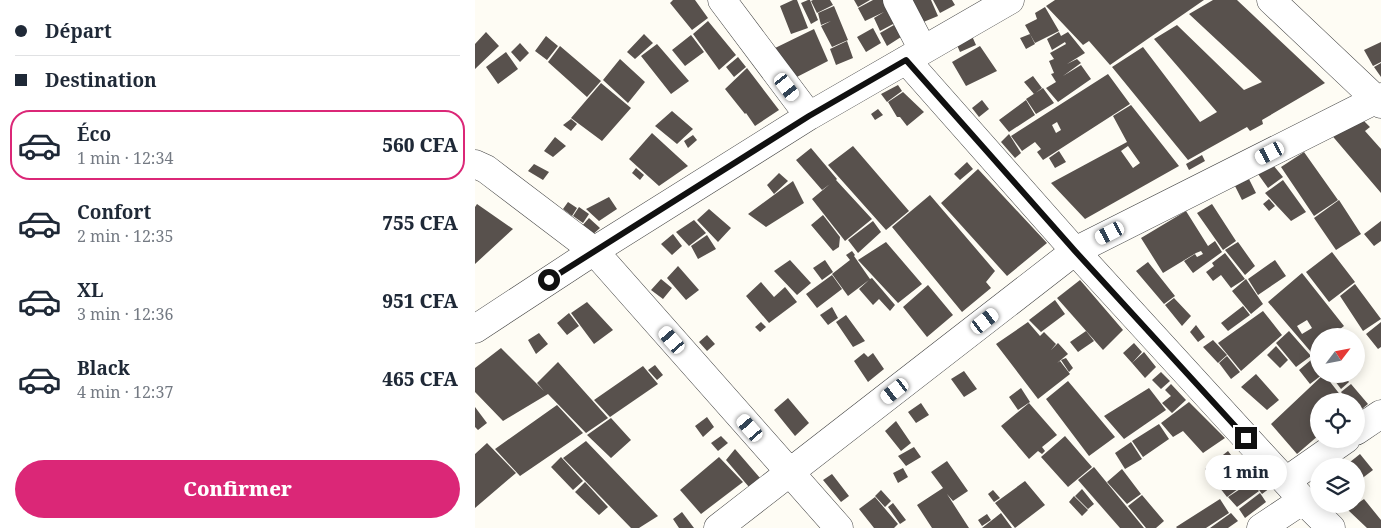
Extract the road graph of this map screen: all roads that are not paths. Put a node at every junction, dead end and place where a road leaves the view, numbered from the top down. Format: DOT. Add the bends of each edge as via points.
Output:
graph roads {
  1 [pos="722,0"];
  2 [pos="897,0"];
  3 [pos="1010,0"];
  4 [pos="1271,0"];
  5 [pos="914,55"];
  6 [pos="1379,100"];
  7 [pos="809,116"];
  8 [pos="475,164"];
  9 [pos="594,251"];
  10 [pos="1075,251"];
  11 [pos="475,329"];
  12 [pos="1381,414"];
  13 [pos="1365,425"];
  14 [pos="1337,448"];
  15 [pos="790,472"];
  16 [pos="1294,491"];
  17 [pos="718,528"];
  18 [pos="839,528"];
  19 [pos="1261,528"];
  20 [pos="1331,528"];
  1 -- 7 [label="street"];
  2 -- 5 [label="street"];
  3 -- 5 [label="street"];
  4 -- 6 [label="street"];
  5 -- 7 [label="street"];
  5 -- 10 [label="street"];
  6 -- 10 [label="street"];
  7 -- 9 [label="street"];
  8 -- 9 [label="street"];
  9 -- 11 [label="street"];
  9 -- 15 [label="street"];
  10 -- 15 [label="street"];
  10 -- 16 [label="street"];
  12 -- 13 [label="street"];
  14 -- 16 [label="street"];
  15 -- 17 [label="street"];
  15 -- 18 [label="street"];
  16 -- 19 [label="street"];
  16 -- 20 [label="street"];
}
